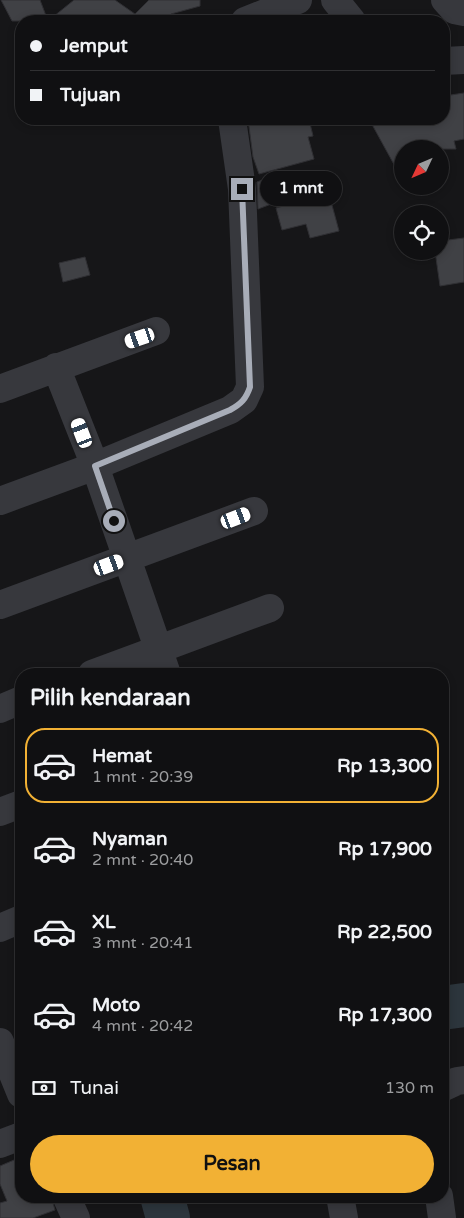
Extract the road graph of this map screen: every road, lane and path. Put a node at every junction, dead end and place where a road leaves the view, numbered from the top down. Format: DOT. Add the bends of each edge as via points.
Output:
graph roads {
  1 [pos="298,0"];
  2 [pos="335,0"];
  3 [pos="445,0"];
  4 [pos="464,12"];
  5 [pos="261,15"];
  6 [pos="347,15"];
  7 [pos="464,60"];
  8 [pos="450,61"];
  9 [pos="233,125"];
  10 [pos="156,332"];
  11 [pos="56,367"];
  12 [pos="0,389"];
  13 [pos="95,466"];
  14 [pos="0,501"];
  15 [pos="254,511"];
  16 [pos="127,559"];
  17 [pos="0,605"];
  18 [pos="270,608"];
  19 [pos="162,661"];
  20 [pos="124,668"];
  21 [pos="15,702"];
  22 [pos="0,708"];
  23 [pos="15,806"];
  24 [pos="0,812"];
  25 [pos="15,922"];
  26 [pos="0,928"];
  27 [pos="0,1042"];
  28 [pos="15,1079"];
  29 [pos="464,1080"];
  30 [pos="449,1085"];
  31 [pos="15,1138"];
  32 [pos="0,1144"];
  33 [pos="69,1203"];
  34 [pos="440,1203"];
  35 [pos="76,1218"];
  36 [pos="442,1218"];
  1 -- 5 [label="street"];
  2 -- 6 [label="street"];
  3 -- 4 [label="street" via="454,10"];
  7 -- 8 [label="street"];
  9 -- 13 [label="street" via="242,189 248,394 230,410"];
  10 -- 11 [label="street"];
  11 -- 12 [label="street"];
  11 -- 13 [label="street"];
  13 -- 14 [label="street"];
  13 -- 16 [label="street"];
  15 -- 16 [label="street"];
  16 -- 17 [label="street"];
  16 -- 19 [label="street"];
  18 -- 19 [label="street"];
  19 -- 20 [label="street"];
  21 -- 22 [label="street"];
  23 -- 24 [label="street"];
  25 -- 26 [label="street"];
  27 -- 28 [label="street"];
  29 -- 30 [label="street"];
  31 -- 32 [label="street"];
  33 -- 35 [label="street"];
  34 -- 36 [label="street"];
}
